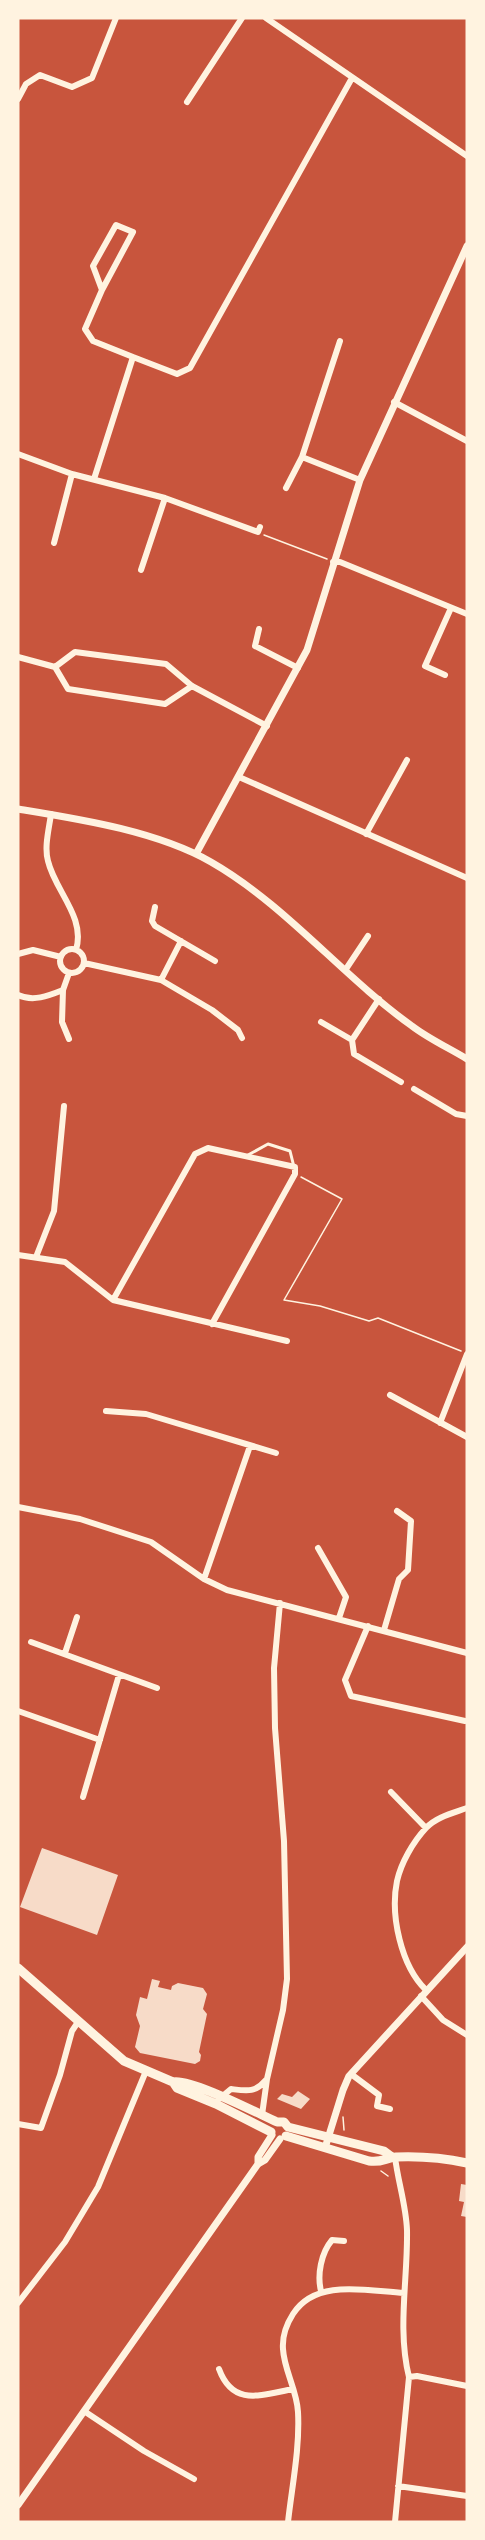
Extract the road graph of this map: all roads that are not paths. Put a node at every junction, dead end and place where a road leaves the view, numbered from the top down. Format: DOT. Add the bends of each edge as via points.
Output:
graph roads {
  1 [pos="116,18"];
  2 [pos="242,18"];
  3 [pos="267,18"];
  4 [pos="352,78"];
  5 [pos="18,99"];
  6 [pos="187,102"];
  7 [pos="467,156"];
  8 [pos="467,246"];
  9 [pos="102,291"];
  10 [pos="340,340"];
  11 [pos="133,357"];
  12 [pos="394,402"];
  13 [pos="467,441"];
  14 [pos="18,454"];
  15 [pos="302,457"];
  16 [pos="72,474"];
  17 [pos="94,479"];
  18 [pos="360,480"];
  19 [pos="286,488"];
  20 [pos="165,498"];
  21 [pos="259,529"];
  22 [pos="54,543"];
  23 [pos="333,562"];
  24 [pos="141,570"];
  25 [pos="451,608"];
  26 [pos="467,614"];
  27 [pos="259,629"];
  28 [pos="18,657"];
  29 [pos="55,667"];
  30 [pos="298,668"];
  31 [pos="445,675"];
  32 [pos="192,686"];
  33 [pos="267,726"];
  34 [pos="407,760"];
  35 [pos="239,777"];
  36 [pos="18,809"];
  37 [pos="51,814"];
  38 [pos="366,834"];
  39 [pos="196,854"];
  40 [pos="467,879"];
  41 [pos="155,907"];
  42 [pos="368,936"];
  43 [pos="182,941"];
  44 [pos="76,950"];
  45 [pos="18,954"];
  46 [pos="60,957"];
  47 [pos="215,961"];
  48 [pos="84,963"];
  49 [pos="346,969"];
  50 [pos="69,973"];
  51 [pos="161,980"];
  52 [pos="63,990"];
  53 [pos="18,995"];
  54 [pos="379,999"];
  55 [pos="321,1022"];
  56 [pos="242,1038"];
  57 [pos="69,1039"];
  58 [pos="352,1040"];
  59 [pos="467,1059"];
  60 [pos="401,1082"];
  61 [pos="414,1089"];
  62 [pos="64,1106"];
  63 [pos="467,1116"];
  64 [pos="246,1156"];
  65 [pos="295,1171"];
  66 [pos="18,1255"];
  67 [pos="36,1257"];
  68 [pos="113,1300"];
  69 [pos="213,1324"];
  70 [pos="287,1341"];
  71 [pos="467,1353"];
  72 [pos="390,1395"];
  73 [pos="106,1411"];
  74 [pos="441,1423"];
  75 [pos="467,1437"];
  76 [pos="250,1446"];
  77 [pos="276,1453"];
  78 [pos="18,1507"];
  79 [pos="397,1511"];
  80 [pos="318,1548"];
  81 [pos="204,1579"];
  82 [pos="280,1603"];
  83 [pos="77,1617"];
  84 [pos="339,1618"];
  85 [pos="368,1626"];
  86 [pos="384,1630"];
  87 [pos="31,1642"];
  88 [pos="65,1653"];
  89 [pos="467,1653"];
  90 [pos="119,1675"];
  91 [pos="157,1688"];
  92 [pos="18,1711"];
  93 [pos="465,1721"];
  94 [pos="100,1740"];
  95 [pos="391,1792"];
  96 [pos="83,1797"];
  97 [pos="467,1808"];
  98 [pos="426,1828"];
  99 [pos="467,1947"];
  100 [pos="18,1968"];
  101 [pos="424,1993"];
  102 [pos="78,2022"];
  103 [pos="467,2035"];
  104 [pos="146,2071"];
  105 [pos="351,2074"];
  106 [pos="267,2079"];
  107 [pos="218,2101"];
  108 [pos="390,2109"];
  109 [pos="262,2115"];
  110 [pos="18,2124"];
  111 [pos="280,2134"];
  112 [pos="328,2137"];
  113 [pos="325,2148"];
  114 [pos="394,2157"];
  115 [pos="467,2163"];
  116 [pos="344,2241"];
  117 [pos="321,2291"];
  118 [pos="404,2293"];
  119 [pos="18,2303"];
  120 [pos="219,2369"];
  121 [pos="409,2377"];
  122 [pos="467,2386"];
  123 [pos="293,2389"];
  124 [pos="84,2410"];
  125 [pos="194,2479"];
  126 [pos="398,2486"];
  127 [pos="467,2496"];
  128 [pos="18,2505"];
  129 [pos="288,2522"];
  130 [pos="395,2522"];
  1 -- 5 [label="street" via="92,78 72,87 40,75 26,84"];
  2 -- 6 [label="street"];
  3 -- 4 [label="street"];
  4 -- 7 [label="street"];
  4 -- 11 [label="street" via="190,368 177,374"];
  8 -- 12 [label="street"];
  9 -- 9 [label="street" via="133,232 116,225 93,266"];
  9 -- 11 [label="street" via="85,329 93,341"];
  10 -- 15 [label="street"];
  11 -- 17 [label="street"];
  12 -- 13 [label="street"];
  12 -- 18 [label="street"];
  14 -- 16 [label="street"];
  15 -- 18 [label="street"];
  15 -- 19 [label="street"];
  16 -- 17 [label="street"];
  16 -- 22 [label="street"];
  17 -- 20 [label="street"];
  18 -- 23 [label="street"];
  20 -- 21 [label="street"];
  20 -- 24 [label="street"];
  23 -- 25 [label="street"];
  23 -- 30 [label="street"];
  25 -- 26 [label="street"];
  25 -- 31 [label="street" via="425,666"];
  27 -- 30 [label="street" via="255,646"];
  28 -- 29 [label="street"];
  29 -- 32 [label="street" via="75,652 166,664"];
  29 -- 32 [label="street" via="68,689 165,704"];
  30 -- 33 [label="street"];
  32 -- 33 [label="street"];
  33 -- 35 [label="street"];
  34 -- 38 [label="street"];
  35 -- 38 [label="street"];
  35 -- 39 [label="street"];
  36 -- 37 [label="street"];
  37 -- 39 [label="street" via="130,831"];
  37 -- 44 [label="street" via="47,860 74,915"];
  38 -- 40 [label="street"];
  39 -- 49 [label="street" via="262,898"];
  41 -- 43 [label="street" via="155,926"];
  42 -- 49 [label="street"];
  43 -- 47 [label="street"];
  43 -- 51 [label="street"];
  44 -- 46 [label="street" via="68,949"];
  44 -- 48 [label="street"];
  45 -- 46 [label="street" via="33,950"];
  46 -- 50 [label="street" via="60,965"];
  48 -- 50 [label="street" via="76,972"];
  48 -- 51 [label="street"];
  49 -- 54 [label="street"];
  50 -- 52 [label="street"];
  51 -- 56 [label="street" via="212,1010 238,1030"];
  52 -- 53 [label="street" via="44,998 26,999"];
  52 -- 57 [label="street" via="62,1022"];
  54 -- 58 [label="street"];
  54 -- 59 [label="street" via="413,1027"];
  55 -- 58 [label="street"];
  58 -- 60 [label="street" via="354,1054"];
  61 -- 63 [label="street" via="456,1114"];
  62 -- 67 [label="street" via="54,1211"];
  64 -- 65 [label="street"];
  64 -- 65 [label="lane" via="268,1144 290,1151"];
  64 -- 68 [label="street" via="208,1148 195,1154"];
  65 -- 69 [label="street"];
  66 -- 67 [label="street"];
  67 -- 68 [label="street" via="65,1262"];
  68 -- 69 [label="street"];
  69 -- 70 [label="street"];
  71 -- 74 [label="street"];
  72 -- 74 [label="street"];
  73 -- 76 [label="street" via="147,1414"];
  74 -- 75 [label="street"];
  76 -- 77 [label="street"];
  76 -- 81 [label="street"];
  78 -- 81 [label="street" via="80,1519 151,1542"];
  79 -- 86 [label="street" via="411,1521 408,1570 399,1579"];
  80 -- 84 [label="street" via="346,1597"];
  81 -- 82 [label="street" via="227,1590"];
  82 -- 84 [label="street"];
  82 -- 106 [label="street" via="274,1668 275,1728 284,1841 287,1979"];
  83 -- 88 [label="street"];
  84 -- 85 [label="street"];
  85 -- 86 [label="street"];
  85 -- 93 [label="street" via="345,1680 351,1696"];
  86 -- 89 [label="street"];
  87 -- 88 [label="street"];
  88 -- 90 [label="street"];
  90 -- 91 [label="street"];
  90 -- 94 [label="street"];
  92 -- 94 [label="street"];
  94 -- 96 [label="street"];
  95 -- 98 [label="street"];
  97 -- 98 [label="street" via="441,1817"];
  98 -- 101 [label="street" via="407,1855 397,1881 396,1912 401,1944"];
  99 -- 101 [label="street"];
  100 -- 102 [label="main road"];
  101 -- 103 [label="street" via="443,2020"];
  101 -- 105 [label="street"];
  102 -- 104 [label="main road" via="124,2061"];
  102 -- 110 [label="street" via="41,2128"];
  104 -- 107 [label="main road" via="172,2082 180,2080"];
  104 -- 119 [label="street" via="98,2187 65,2242"];
  105 -- 108 [label="street" via="379,2095 377,2106"];
  105 -- 112 [label="street"];
  106 -- 107 [label="street" via="251,2092 231,2089"];
  106 -- 109 [label="street"];
  107 -- 109 [label="main road"];
  107 -- 111 [label="main road"];
  109 -- 111 [label="main road" via="284,2122"];
  111 -- 112 [label="main road"];
  111 -- 113 [label="main road"];
  111 -- 124 [label="street"];
  112 -- 113 [label="street"];
  112 -- 114 [label="main road"];
  113 -- 114 [label="main road" via="381,2163"];
  114 -- 115 [label="main road"];
  114 -- 118 [label="street" via="406,2208"];
  116 -- 117 [label="street" via="332,2240 325,2248 318,2281"];
  117 -- 118 [label="street"];
  117 -- 123 [label="street" via="299,2304 285,2326 282,2350"];
  118 -- 121 [label="street" via="405,2363"];
  120 -- 123 [label="street" via="225,2385 246,2397"];
  121 -- 122 [label="street"];
  121 -- 126 [label="street"];
  123 -- 129 [label="street" via="298,2441"];
  124 -- 125 [label="street"];
  124 -- 128 [label="street"];
  126 -- 127 [label="street"];
  126 -- 130 [label="street"];
}
